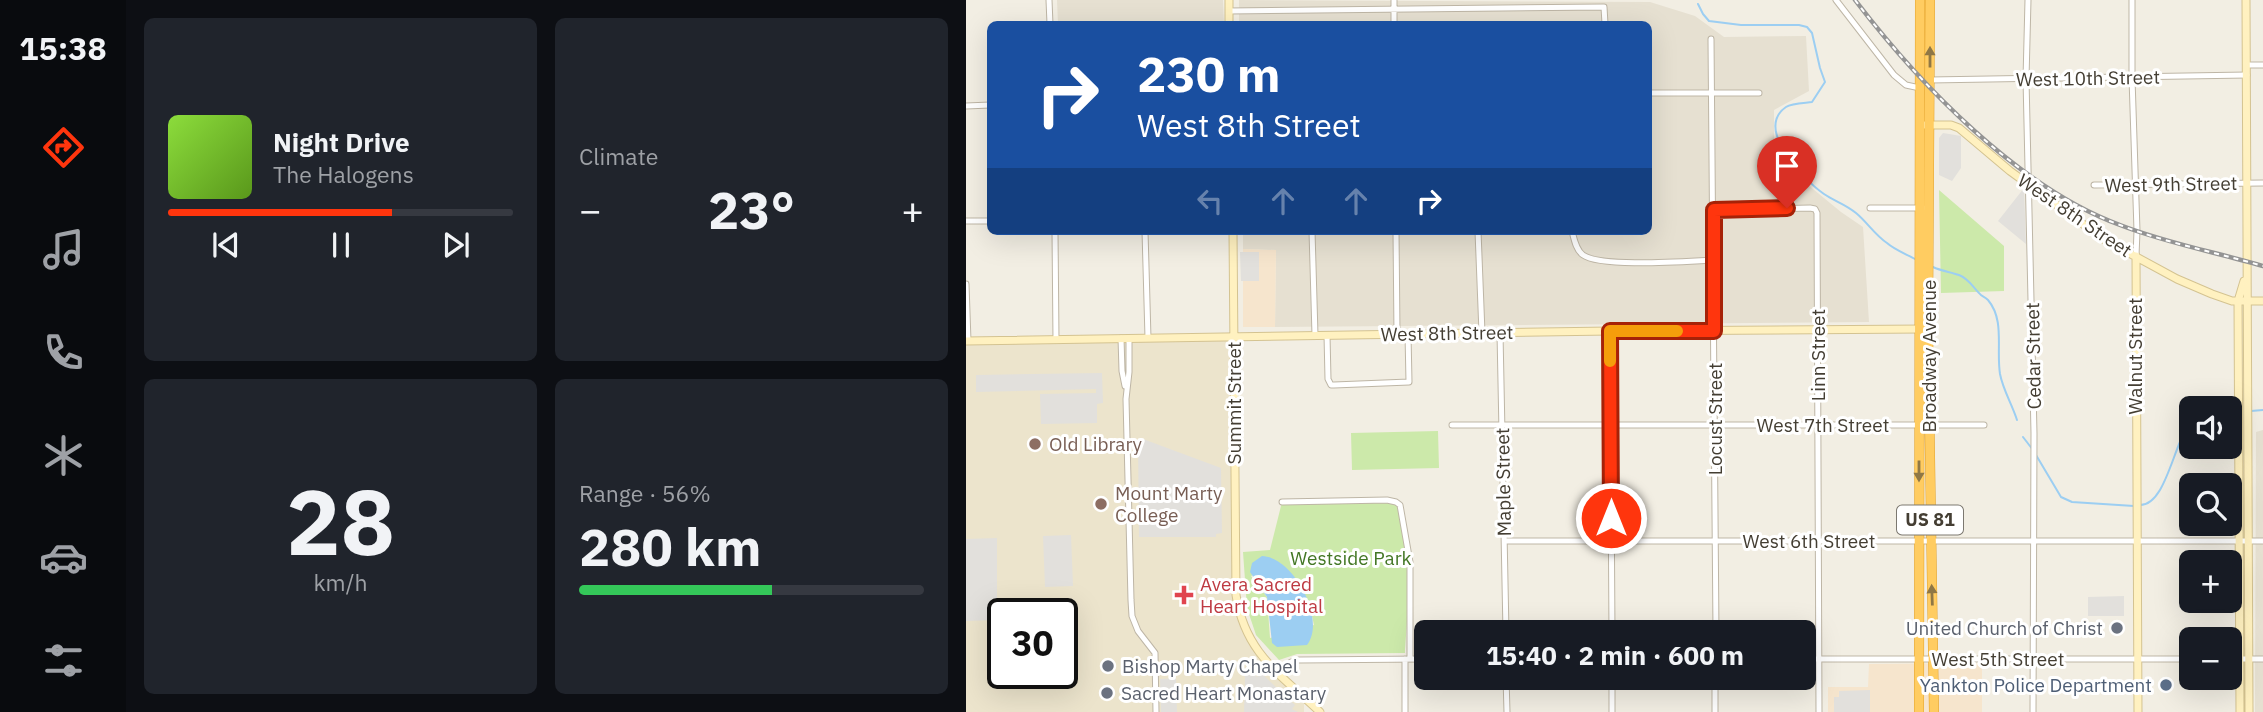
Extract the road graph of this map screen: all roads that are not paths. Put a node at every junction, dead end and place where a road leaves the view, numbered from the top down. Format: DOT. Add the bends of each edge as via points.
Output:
graph roads {
  1 [pos="1049,0"];
  2 [pos="1228,0"];
  3 [pos="1394,0"];
  4 [pos="1836,0"];
  5 [pos="1920,0"];
  6 [pos="1930,0"];
  7 [pos="2028,0"];
  8 [pos="2132,0"];
  9 [pos="2246,0"];
  10 [pos="1560,4"];
  11 [pos="1394,9"];
  12 [pos="1229,11"];
  13 [pos="1049,21"];
  14 [pos="1229,21"];
  15 [pos="1394,21"];
  16 [pos="1605,21"];
  17 [pos="1711,38"];
  18 [pos="2247,65"];
  19 [pos="2263,65"];
  20 [pos="2247,75"];
  21 [pos="2132,78"];
  22 [pos="2026,79"];
  23 [pos="1927,86"];
  24 [pos="1712,92"];
  25 [pos="1652,93"];
  26 [pos="1759,93"];
  27 [pos="987,105"];
  28 [pos="966,106"];
  29 [pos="1925,125"];
  30 [pos="2248,183"];
  31 [pos="2263,183"];
  32 [pos="2094,184"];
  33 [pos="2136,184"];
  34 [pos="2029,186"];
  35 [pos="1870,208"];
  36 [pos="1924,208"];
  37 [pos="1714,210"];
  38 [pos="966,221"];
  39 [pos="987,221"];
  40 [pos="1055,235"];
  41 [pos="1145,235"];
  42 [pos="1233,235"];
  43 [pos="1312,235"];
  44 [pos="1396,235"];
  45 [pos="1478,235"];
  46 [pos="1573,235"];
  47 [pos="2136,256"];
  48 [pos="1714,260"];
  49 [pos="2247,270"];
  50 [pos="966,284"];
  51 [pos="2263,300"];
  52 [pos="2238,301"];
  53 [pos="2247,301"];
  54 [pos="1923,329"];
  55 [pos="1818,330"];
  56 [pos="1610,331"];
  57 [pos="1714,331"];
  58 [pos="1482,333"];
  59 [pos="1500,333"];
  60 [pos="1396,334"];
  61 [pos="1408,334"];
  62 [pos="1315,335"];
  63 [pos="1327,335"];
  64 [pos="1234,336"];
  65 [pos="1125,338"];
  66 [pos="1148,338"];
  67 [pos="1056,340"];
  68 [pos="967,341"];
  69 [pos="2243,401"];
  70 [pos="1502,424"];
  71 [pos="1924,424"];
  72 [pos="1452,425"];
  73 [pos="1611,425"];
  74 [pos="1715,425"];
  75 [pos="1818,425"];
  76 [pos="1984,425"];
  77 [pos="1282,502"];
  78 [pos="1505,541"];
  79 [pos="1611,541"];
  80 [pos="1716,541"];
  81 [pos="1818,541"];
  82 [pos="1919,541"];
  83 [pos="1930,541"];
  84 [pos="2034,541"];
  85 [pos="2138,541"];
  86 [pos="2243,541"];
  87 [pos="2263,541"];
  88 [pos="1506,620"];
  89 [pos="1612,620"];
  90 [pos="1716,620"];
  91 [pos="1407,659"];
  92 [pos="1414,659"];
  93 [pos="1819,659"];
  94 [pos="1934,659"];
  95 [pos="2033,659"];
  96 [pos="2137,659"];
  97 [pos="2179,659"];
  98 [pos="2244,659"];
  99 [pos="2263,659"];
  100 [pos="1920,660"];
  101 [pos="1277,672"];
  102 [pos="1506,690"];
  103 [pos="1612,690"];
  104 [pos="1715,690"];
  105 [pos="1156,712"];
  106 [pos="1320,712"];
  107 [pos="1405,712"];
  108 [pos="1507,712"];
  109 [pos="1612,712"];
  110 [pos="1715,712"];
  111 [pos="1819,712"];
  112 [pos="1919,712"];
  113 [pos="1934,712"];
  114 [pos="2034,712"];
  115 [pos="2137,712"];
  116 [pos="2240,712"];
  117 [pos="2249,712"];
  1 -- 13 [label="street"];
  2 -- 12 [label="street"];
  3 -- 11 [label="street"];
  4 -- 23 [label="street" via="1894,75 1906,85"];
  5 -- 23 [label="highway, Broadway Avenue / US 81"];
  23 -- 6 [label="highway, Broadway Avenue / US 81, one-way"];
  7 -- 22 [label="street, Cedar Street"];
  8 -- 21 [label="street, Walnut Street"];
  9 -- 18 [label="street"];
  10 -- 11 [label="street"];
  10 -- 16 [label="street" via="1604,7"];
  11 -- 12 [label="street"];
  11 -- 15 [label="street"];
  12 -- 14 [label="street"];
  17 -- 24 [label="street, Locust Street"];
  18 -- 19 [label="street"];
  18 -- 20 [label="street"];
  20 -- 21 [label="street, West 10th Street"];
  20 -- 30 [label="street"];
  21 -- 22 [label="street, West 10th Street"];
  21 -- 33 [label="street, Walnut Street"];
  22 -- 23 [label="street, West 10th Street"];
  22 -- 34 [label="street, Cedar Street"];
  23 -- 29 [label="highway, Broadway Avenue / US 81"];
  24 -- 25 [label="street"];
  24 -- 26 [label="street"];
  24 -- 37 [label="street, Locust Street"];
  27 -- 28 [label="street"];
  29 -- 34 [label="street, West 8th Street" via="1959,128"];
  29 -- 36 [label="highway, Broadway Avenue / US 81"];
  30 -- 31 [label="street, West 9th Street"];
  30 -- 33 [label="street, West 9th Street"];
  30 -- 49 [label="street"];
  32 -- 33 [label="street, West 9th Street"];
  33 -- 47 [label="street, Walnut Street"];
  34 -- 47 [label="street, West 8th Street" via="2105,240"];
  34 -- 84 [label="street, Cedar Street"];
  35 -- 36 [label="street"];
  36 -- 54 [label="highway, Broadway Avenue / US 81"];
  37 -- 48 [label="street, Locust Street"];
  37 -- 55 [label="street, Linn Street" via="1815,209"];
  38 -- 39 [label="street"];
  40 -- 67 [label="street"];
  41 -- 66 [label="street"];
  42 -- 64 [label="street, Summit Street"];
  43 -- 62 [label="street"];
  44 -- 60 [label="street"];
  45 -- 58 [label="street"];
  46 -- 48 [label="street" via="1581,254 1609,262"];
  47 -- 52 [label="street, West 8th Street" via="2176,279"];
  47 -- 85 [label="street, Walnut Street"];
  48 -- 57 [label="street, Locust Street"];
  49 -- 52 [label="street"];
  49 -- 53 [label="street"];
  50 -- 68 [label="street"];
  51 -- 53 [label="street, West 8th Street"];
  52 -- 53 [label="street, West 8th Street"];
  52 -- 69 [label="street"];
  53 -- 69 [label="street"];
  54 -- 55 [label="street, West 8th Street"];
  54 -- 71 [label="highway, Broadway Avenue / US 81"];
  55 -- 57 [label="street, West 8th Street"];
  55 -- 75 [label="street, Linn Street"];
  56 -- 57 [label="street, West 8th Street"];
  56 -- 59 [label="street, West 8th Street"];
  56 -- 73 [label="street"];
  57 -- 74 [label="street, Locust Street"];
  58 -- 59 [label="street, West 8th Street"];
  58 -- 61 [label="street, West 8th Street"];
  59 -- 70 [label="street, Maple Street"];
  60 -- 61 [label="street, West 8th Street"];
  60 -- 63 [label="street, West 8th Street"];
  61 -- 63 [label="street" via="1409,382 1331,385"];
  62 -- 63 [label="street, West 8th Street"];
  62 -- 64 [label="street, West 8th Street"];
  64 -- 66 [label="street, West 8th Street"];
  64 -- 101 [label="street, Summit Street" via="1236,595 1251,642"];
  65 -- 66 [label="street, West 8th Street"];
  65 -- 67 [label="street, West 8th Street"];
  65 -- 105 [label="street" via="1130,600 1138,631 1154,653"];
  67 -- 68 [label="street, West 8th Street"];
  69 -- 86 [label="street"];
  70 -- 72 [label="street, West 7th Street"];
  70 -- 73 [label="street, West 7th Street"];
  70 -- 78 [label="street, Maple Street"];
  71 -- 75 [label="street, West 7th Street"];
  71 -- 76 [label="street, West 7th Street"];
  71 -- 82 [label="highway, Broadway Avenue / US 81, one-way"];
  71 -- 83 [label="highway, Broadway Avenue / US 81"];
  73 -- 74 [label="street, West 7th Street"];
  73 -- 79 [label="street"];
  74 -- 75 [label="street, West 7th Street"];
  74 -- 80 [label="street, Locust Street"];
  75 -- 81 [label="street, Linn Street"];
  77 -- 91 [label="street" via="1387,500 1400,505 1410,562"];
  78 -- 79 [label="street, West 6th Street"];
  78 -- 88 [label="street, Maple Street"];
  79 -- 80 [label="street, West 6th Street"];
  79 -- 89 [label="street"];
  80 -- 81 [label="street, West 6th Street"];
  80 -- 90 [label="street, Locust Street"];
  81 -- 82 [label="street, West 6th Street"];
  81 -- 93 [label="street, Linn Street"];
  82 -- 83 [label="street, West 6th Street"];
  82 -- 100 [label="highway, Broadway Avenue / US 81"];
  83 -- 84 [label="street, West 6th Street"];
  94 -- 83 [label="highway, Broadway Avenue / US 81, one-way"];
  84 -- 85 [label="street, West 6th Street"];
  84 -- 95 [label="street, Cedar Street"];
  85 -- 86 [label="street, West 6th Street"];
  85 -- 96 [label="street, Walnut Street"];
  86 -- 87 [label="street, West 6th Street"];
  86 -- 98 [label="street"];
  91 -- 92 [label="street"];
  91 -- 101 [label="street" via="1298,660"];
  91 -- 107 [label="street"];
  93 -- 100 [label="street, West 5th Street"];
  93 -- 111 [label="street, Linn Street"];
  94 -- 95 [label="street, West 5th Street"];
  94 -- 100 [label="street, West 5th Street"];
  94 -- 113 [label="highway, Broadway Avenue / US 81"];
  95 -- 96 [label="street, West 5th Street"];
  95 -- 114 [label="street, Cedar Street"];
  96 -- 97 [label="street, West 5th Street"];
  96 -- 115 [label="street, Walnut Street"];
  98 -- 99 [label="street"];
  98 -- 116 [label="street"];
  98 -- 117 [label="street"];
  100 -- 112 [label="highway, Broadway Avenue / US 81"];
  101 -- 106 [label="street, Summit Street"];
  102 -- 108 [label="street"];
  103 -- 109 [label="street"];
  104 -- 110 [label="street"];
}
